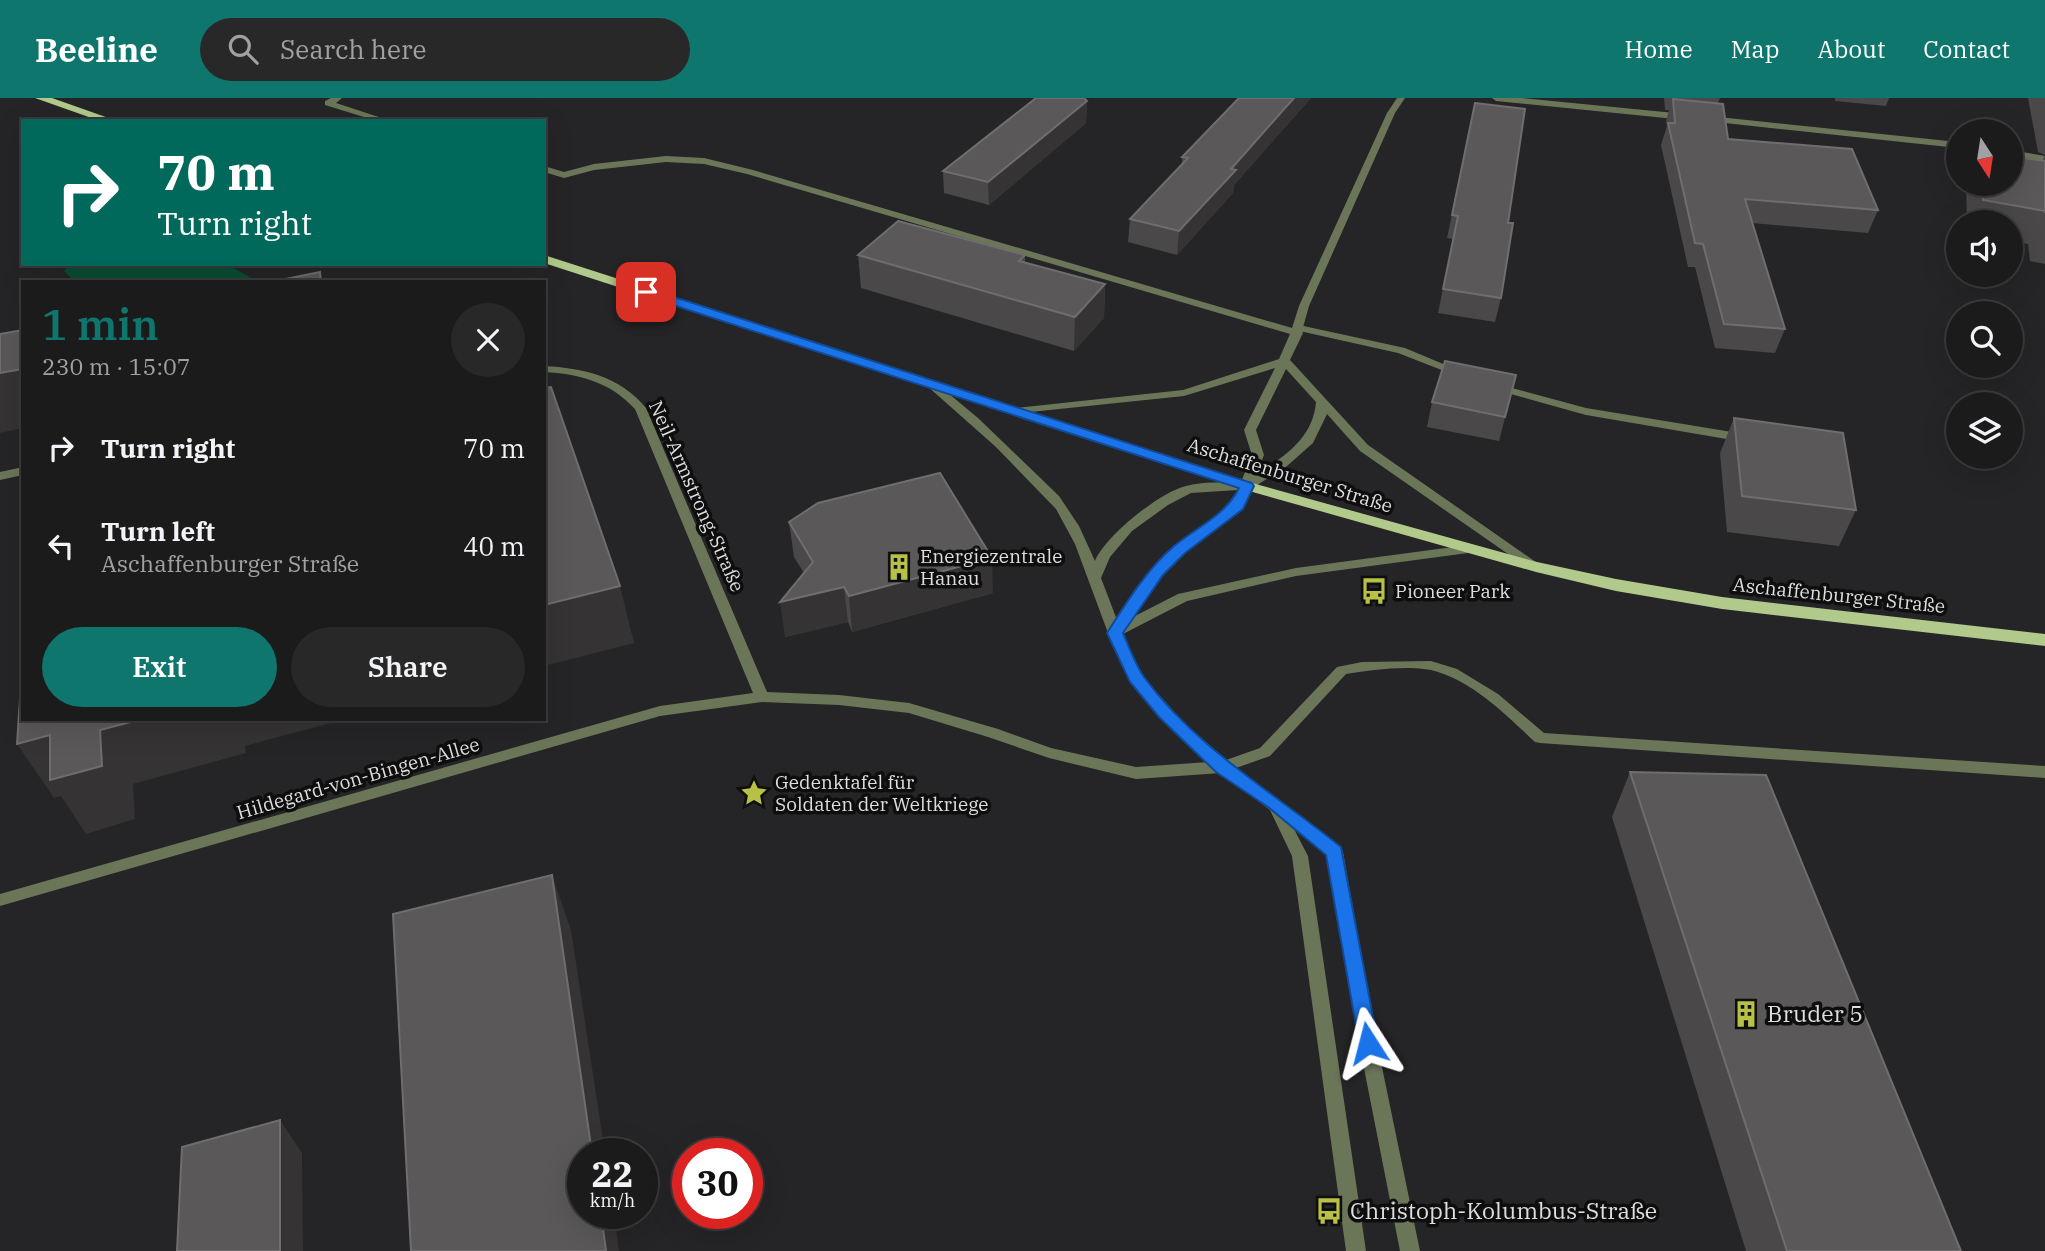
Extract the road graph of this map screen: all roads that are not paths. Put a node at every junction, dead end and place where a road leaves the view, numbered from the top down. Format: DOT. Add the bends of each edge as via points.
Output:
graph roads {
  1 [pos="41,98"];
  2 [pos="338,98"];
  3 [pos="1401,98"];
  4 [pos="1496,98"];
  5 [pos="106,119"];
  6 [pos="380,119"];
  7 [pos="1946,144"];
  8 [pos="2023,155"];
  9 [pos="2045,159"];
  10 [pos="546,170"];
  11 [pos="546,260"];
  12 [pos="1298,330"];
  13 [pos="1285,361"];
  14 [pos="546,369"];
  15 [pos="932,385"];
  16 [pos="1321,402"];
  17 [pos="1011,411"];
  18 [pos="1761,440"];
  19 [pos="21,471"];
  20 [pos="0,476"];
  21 [pos="1247,486"];
  22 [pos="1468,549"];
  23 [pos="1536,567"];
  24 [pos="1094,580"];
  25 [pos="1115,633"];
  26 [pos="2045,640"];
  27 [pos="762,697"];
  28 [pos="1222,768"];
  29 [pos="2045,772"];
  30 [pos="1274,803"];
  31 [pos="0,900"];
  32 [pos="1356,1251"];
  33 [pos="1410,1251"];
  1 -- 5 [label="main road"];
  2 -- 6 [label="street" via="328,103"];
  3 -- 12 [label="street" via="1325,258"];
  4 -- 7 [label="street"];
  8 -- 9 [label="street"];
  10 -- 12 [label="street" via="564,175 603,165 666,159 739,169"];
  11 -- 15 [label="main road, Aschaffenburger Straße"];
  12 -- 13 [label="street"];
  12 -- 18 [label="street" via="1401,350 1515,394 1625,419"];
  13 -- 16 [label="street"];
  13 -- 17 [label="street" via="1184,393"];
  13 -- 21 [label="street" via="1250,430 1258,455"];
  14 -- 27 [label="street, Neil-Armstrong-Straße" via="598,377 631,396 640,408"];
  15 -- 17 [label="main road, Aschaffenburger Straße"];
  15 -- 24 [label="street" via="975,420 1063,510"];
  16 -- 21 [label="street" via="1321,416 1309,440"];
  16 -- 23 [label="street" via="1364,448"];
  17 -- 21 [label="main road, Aschaffenburger Straße"];
  19 -- 20 [label="street"];
  21 -- 22 [label="main road, Aschaffenburger Straße"];
  21 -- 24 [label="street" via="1188,489 1164,502 1128,528 1104,555"];
  21 -- 25 [label="street" via="1238,505 1158,571"];
  22 -- 23 [label="main road, Aschaffenburger Straße"];
  22 -- 25 [label="street" via="1296,572 1183,597"];
  23 -- 26 [label="main road, Aschaffenburger Straße" via="1722,603"];
  24 -- 25 [label="street"];
  25 -- 28 [label="street" via="1136,678"];
  27 -- 28 [label="street, Hildegard-von-Bingen-Allee" via="909,708 1049,753 1136,774"];
  27 -- 31 [label="street, Hildegard-von-Bingen-Allee" via="670,708"];
  28 -- 29 [label="street, Hildegard-von-Bingen-Allee" via="1265,752 1342,670 1361,666 1438,667 1487,693 1540,737"];
  28 -- 30 [label="street"];
  30 -- 32 [label="street" via="1300,856"];
  30 -- 33 [label="street" via="1335,852"];
}
